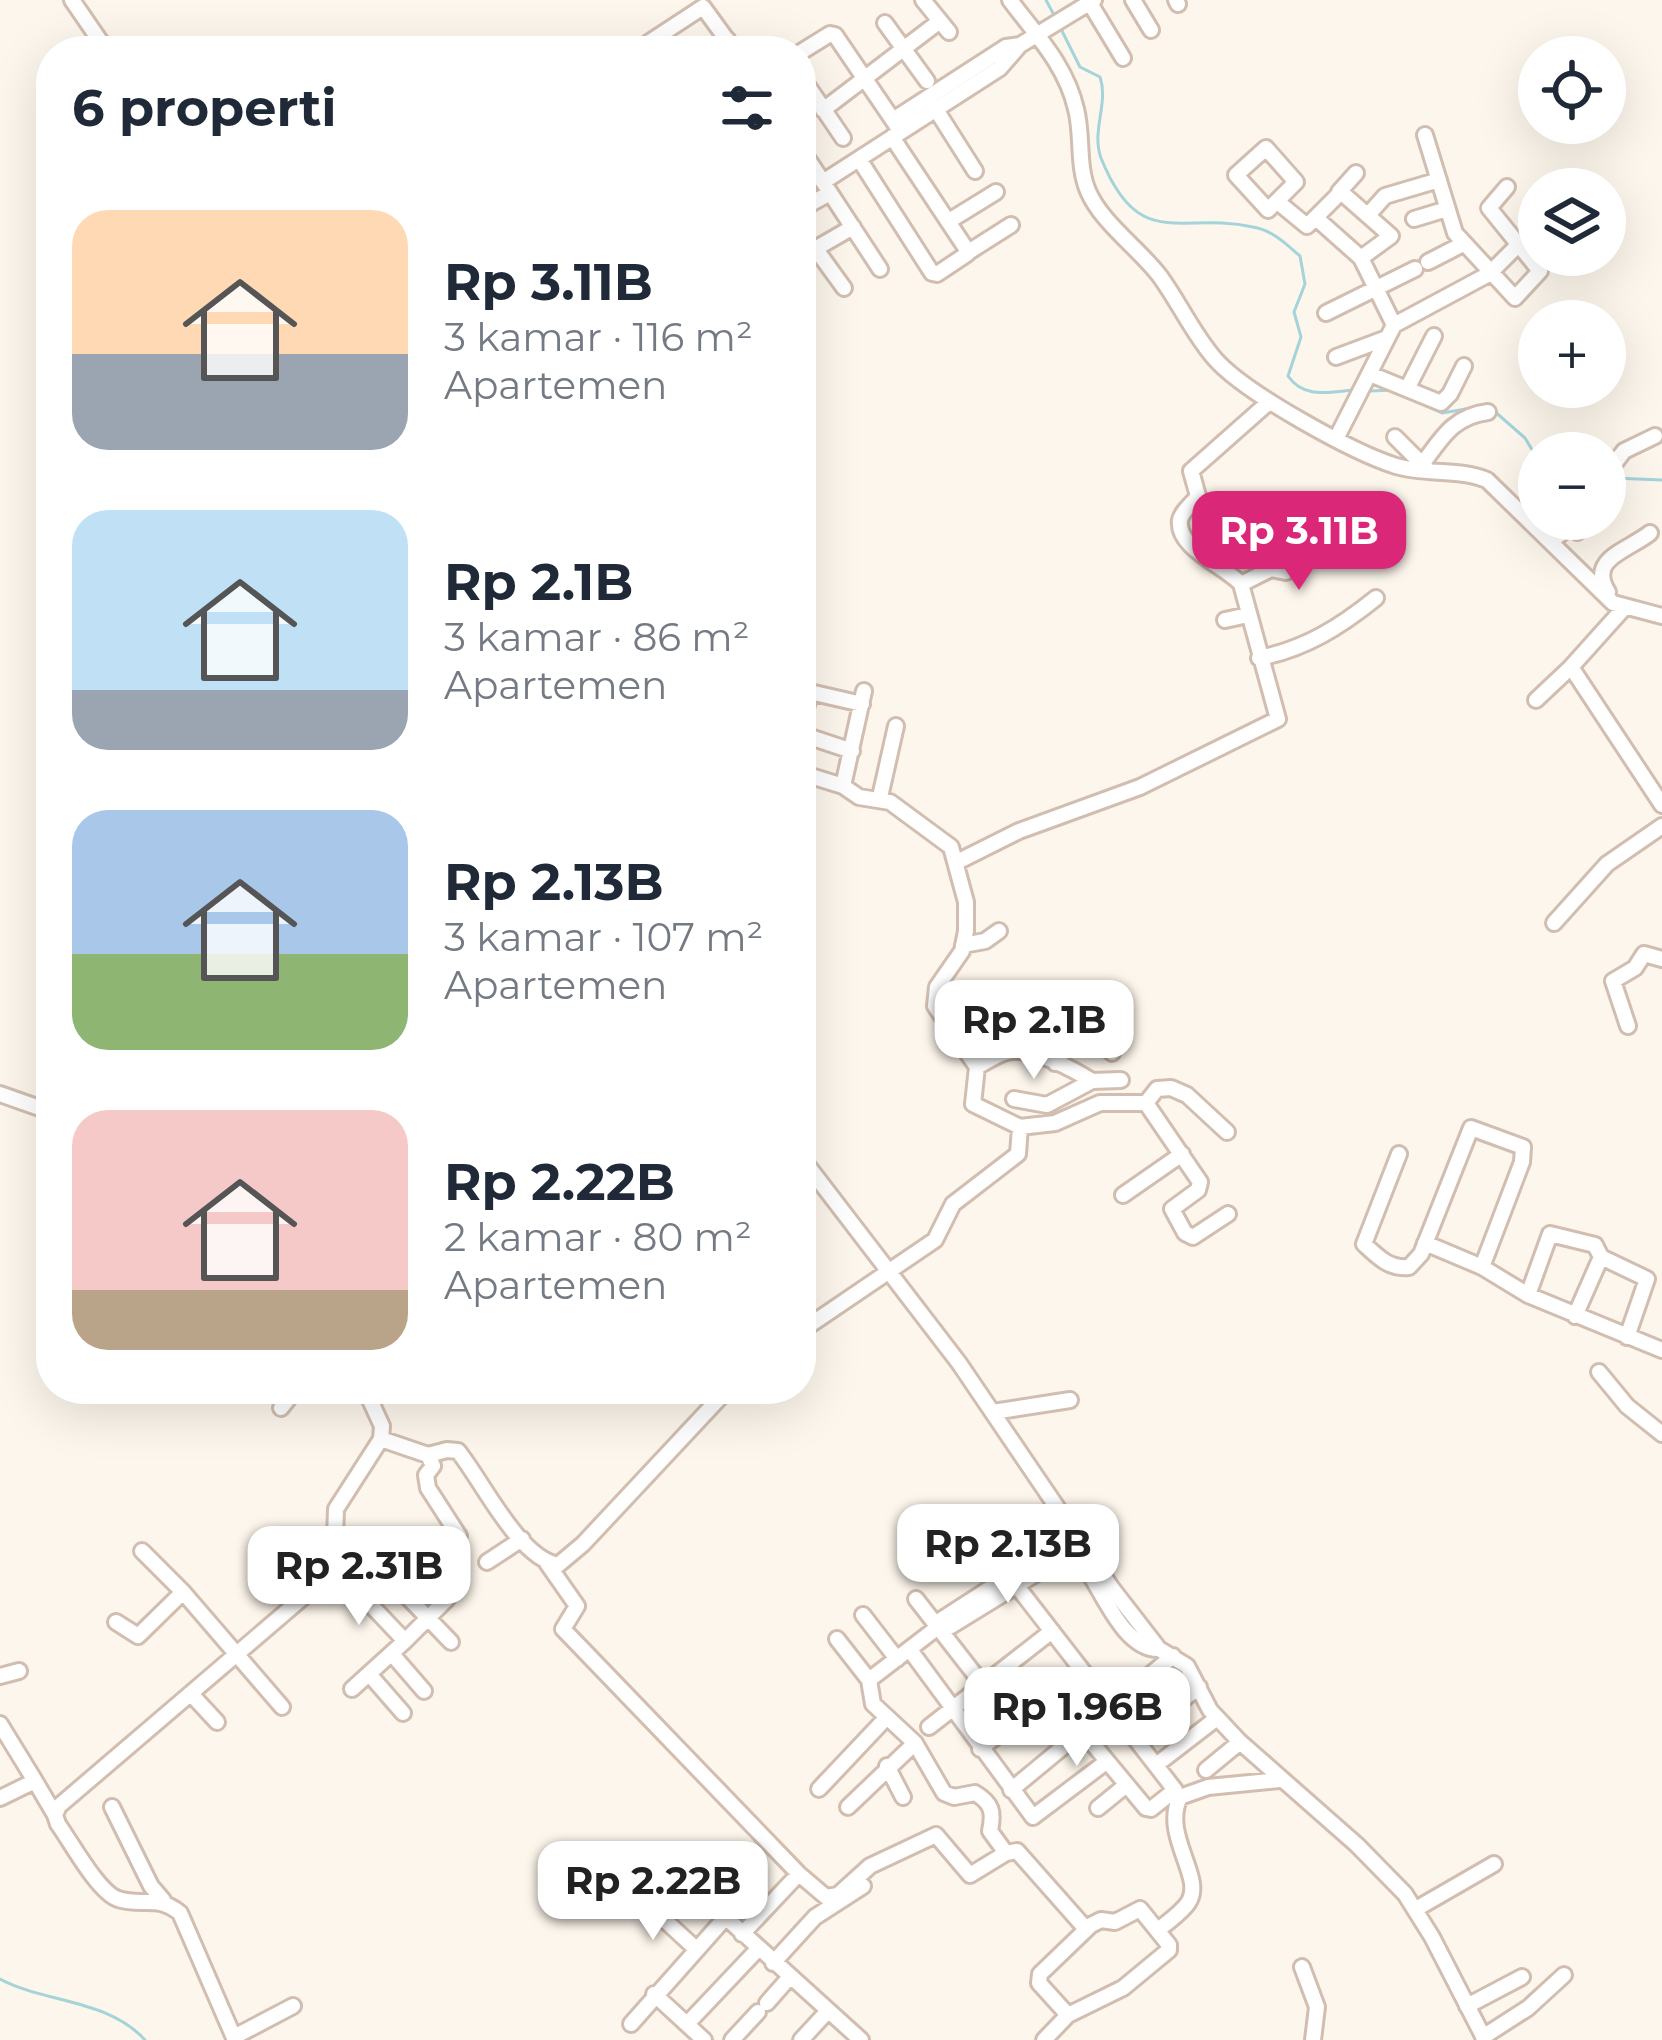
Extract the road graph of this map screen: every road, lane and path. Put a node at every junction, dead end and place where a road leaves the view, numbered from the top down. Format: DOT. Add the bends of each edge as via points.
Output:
graph roads {
  1 [pos="72,0"];
  2 [pos="923,0"];
  3 [pos="1010,0"];
  4 [pos="1133,0"];
  5 [pos="1090,1"];
  6 [pos="885,23"];
  7 [pos="1151,30"];
  8 [pos="1036,35"];
  9 [pos="97,36"];
  10 [pos="659,36"];
  11 [pos="724,36"];
  12 [pos="816,43"];
  13 [pos="904,51"];
  14 [pos="1124,58"];
  15 [pos="974,75"];
  16 [pos="865,81"];
  17 [pos="927,81"];
  18 [pos="816,99"];
  19 [pos="935,108"];
  20 [pos="823,110"];
  21 [pos="896,130"];
  22 [pos="1426,135"];
  23 [pos="843,138"];
  24 [pos="859,159"];
  25 [pos="975,171"];
  26 [pos="816,172"];
  27 [pos="1356,172"];
  28 [pos="1439,180"];
  29 [pos="826,187"];
  30 [pos="1507,187"];
  31 [pos="1340,192"];
  32 [pos="996,193"];
  33 [pos="816,196"];
  34 [pos="1279,202"];
  35 [pos="1447,209"];
  36 [pos="1368,215"];
  37 [pos="1316,218"];
  38 [pos="1414,220"];
  39 [pos="949,221"];
  40 [pos="1011,225"];
  41 [pos="853,227"];
  42 [pos="1518,243"];
  43 [pos="1463,244"];
  44 [pos="1518,245"];
  45 [pos="816,247"];
  46 [pos="816,249"];
  47 [pos="968,253"];
  48 [pos="1360,257"];
  49 [pos="880,268"];
  50 [pos="1489,274"];
  51 [pos="1536,276"];
  52 [pos="844,288"];
  53 [pos="1376,288"];
  54 [pos="1326,313"];
  55 [pos="1394,325"];
  56 [pos="1434,335"];
  57 [pos="1384,339"];
  58 [pos="1336,357"];
  59 [pos="1464,366"];
  60 [pos="1370,374"];
  61 [pos="1407,389"];
  62 [pos="1269,402"];
  63 [pos="1488,412"];
  64 [pos="1655,436"];
  65 [pos="1337,437"];
  66 [pos="1395,437"];
  67 [pos="1626,450"];
  68 [pos="1425,468"];
  69 [pos="1650,532"];
  70 [pos="1553,540"];
  71 [pos="1551,542"];
  72 [pos="1337,552"];
  73 [pos="1241,584"];
  74 [pos="1606,597"];
  75 [pos="1376,598"];
  76 [pos="1624,608"];
  77 [pos="1248,615"];
  78 [pos="1662,616"];
  79 [pos="1225,620"];
  80 [pos="1259,658"];
  81 [pos="1571,668"];
  82 [pos="816,693"];
  83 [pos="1536,700"];
  84 [pos="896,726"];
  85 [pos="816,737"];
  86 [pos="852,751"];
  87 [pos="816,778"];
  88 [pos="843,786"];
  89 [pos="1659,794"];
  90 [pos="880,797"];
  91 [pos="1662,826"];
  92 [pos="957,862"];
  93 [pos="1555,923"];
  94 [pos="999,931"];
  95 [pos="963,946"];
  96 [pos="1662,959"];
  97 [pos="1628,1026"];
  98 [pos="1112,1053"];
  99 [pos="1054,1063"];
  100 [pos="977,1067"];
  101 [pos="1121,1080"];
  102 [pos="1092,1081"];
  103 [pos="0,1094"];
  104 [pos="1014,1099"];
  105 [pos="1146,1103"];
  106 [pos="36,1107"];
  107 [pos="1020,1127"];
  108 [pos="1227,1132"];
  109 [pos="1182,1154"];
  110 [pos="1399,1154"];
  111 [pos="816,1176"];
  112 [pos="1123,1195"];
  113 [pos="1228,1214"];
  114 [pos="1425,1243"];
  115 [pos="1601,1257"];
  116 [pos="1482,1267"];
  117 [pos="889,1269"];
  118 [pos="1528,1295"];
  119 [pos="1575,1316"];
  120 [pos="816,1320"];
  121 [pos="1627,1337"];
  122 [pos="1662,1350"];
  123 [pos="1599,1372"];
  124 [pos="1070,1400"];
  125 [pos="284,1404"];
  126 [pos="372,1404"];
  127 [pos="714,1404"];
  128 [pos="281,1408"];
  129 [pos="993,1412"];
  130 [pos="1662,1434"];
  131 [pos="381,1438"];
  132 [pos="428,1455"];
  133 [pos="1053,1507"];
  134 [pos="459,1536"];
  135 [pos="522,1539"];
  136 [pos="142,1551"];
  137 [pos="1047,1559"];
  138 [pos="487,1562"];
  139 [pos="548,1563"];
  140 [pos="334,1566"];
  141 [pos="416,1566"];
  142 [pos="1094,1570"];
  143 [pos="1016,1585"];
  144 [pos="398,1587"];
  145 [pos="183,1592"];
  146 [pos="916,1599"];
  147 [pos="863,1615"];
  148 [pos="429,1618"];
  149 [pos="116,1622"];
  150 [pos="938,1627"];
  151 [pos="1052,1631"];
  152 [pos="837,1639"];
  153 [pos="405,1641"];
  154 [pos="451,1642"];
  155 [pos="1166,1653"];
  156 [pos="392,1654"];
  157 [pos="903,1654"];
  158 [pos="237,1657"];
  159 [pos="19,1670"];
  160 [pos="1082,1670"];
  161 [pos="369,1674"];
  162 [pos="0,1676"];
  163 [pos="983,1685"];
  164 [pos="1199,1687"];
  165 [pos="870,1688"];
  166 [pos="352,1689"];
  167 [pos="424,1690"];
  168 [pos="192,1695"];
  169 [pos="282,1707"];
  170 [pos="1112,1709"];
  171 [pos="951,1710"];
  172 [pos="403,1713"];
  173 [pos="887,1717"];
  174 [pos="1217,1718"];
  175 [pos="217,1721"];
  176 [pos="0,1724"];
  177 [pos="928,1727"];
  178 [pos="1083,1732"];
  179 [pos="1134,1738"];
  180 [pos="1240,1742"];
  181 [pos="915,1743"];
  182 [pos="980,1749"];
  183 [pos="1106,1762"];
  184 [pos="887,1766"];
  185 [pos="1156,1766"];
  186 [pos="1206,1770"];
  187 [pos="1279,1780"];
  188 [pos="34,1781"];
  189 [pos="1125,1786"];
  190 [pos="819,1789"];
  191 [pos="1011,1790"];
  192 [pos="904,1797"];
  193 [pos="0,1798"];
  194 [pos="112,1807"];
  195 [pos="848,1807"];
  196 [pos="1098,1808"];
  197 [pos="55,1815"];
  198 [pos="1006,1853"];
  199 [pos="1494,1864"];
  200 [pos="669,1866"];
  201 [pos="793,1880"];
  202 [pos="863,1886"];
  203 [pos="163,1900"];
  204 [pos="644,1901"];
  205 [pos="1416,1909"];
  206 [pos="725,1918"];
  207 [pos="1086,1928"];
  208 [pos="1158,1930"];
  209 [pos="742,1934"];
  210 [pos="758,1948"];
  211 [pos="696,1949"];
  212 [pos="773,1963"];
  213 [pos="1302,1967"];
  214 [pos="1564,1975"];
  215 [pos="789,1978"];
  216 [pos="1522,1978"];
  217 [pos="654,1994"];
  218 [pos="293,2006"];
  219 [pos="1467,2006"];
  220 [pos="826,2013"];
  221 [pos="1069,2015"];
  222 [pos="631,2024"];
  223 [pos="687,2024"];
  224 [pos="263,2033"];
  225 [pos="235,2038"];
  226 [pos="1484,2038"];
  227 [pos="704,2040"];
  228 [pos="732,2040"];
  229 [pos="801,2040"];
  230 [pos="861,2040"];
  231 [pos="1044,2040"];
  232 [pos="1313,2040"];
  1 -- 9 [label="street"];
  2 -- 13 [label="street" via="944,27"];
  3 -- 8 [label="street"];
  4 -- 7 [label="street"];
  5 -- 8 [label="street"];
  5 -- 14 [label="street"];
  6 -- 13 [label="street"];
  8 -- 15 [label="street" via="1006,46"];
  8 -- 62 [label="street" via="1069,85 1094,202 1162,279 1214,359"];
  10 -- 11 [label="street" via="703,7"];
  12 -- 16 [label="street" via="836,35"];
  13 -- 16 [label="street"];
  13 -- 17 [label="street"];
  15 -- 19 [label="street"];
  15 -- 21 [label="street"];
  16 -- 20 [label="street"];
  16 -- 21 [label="street"];
  18 -- 20 [label="street"];
  19 -- 21 [label="street"];
  19 -- 25 [label="street"];
  20 -- 23 [label="street"];
  21 -- 24 [label="street"];
  21 -- 39 [label="street"];
  22 -- 28 [label="street"];
  24 -- 29 [label="street"];
  24 -- 47 [label="street" via="932,274"];
  26 -- 29 [label="street"];
  27 -- 31 [label="street"];
  28 -- 35 [label="street"];
  28 -- 36 [label="street" via="1385,196"];
  29 -- 33 [label="street"];
  29 -- 41 [label="street"];
  30 -- 42 [label="street" via="1489,208"];
  31 -- 36 [label="street"];
  31 -- 37 [label="street"];
  32 -- 39 [label="street"];
  34 -- 34 [label="street" via="1296,182 1266,148 1236,176 1266,209"];
  34 -- 37 [label="street" via="1305,226"];
  35 -- 38 [label="street"];
  35 -- 43 [label="street"];
  36 -- 48 [label="street" via="1391,236"];
  37 -- 48 [label="street"];
  39 -- 47 [label="street"];
  40 -- 47 [label="street"];
  41 -- 45 [label="street"];
  41 -- 49 [label="street"];
  43 -- 50 [label="street"];
  43 -- 53 [label="street"];
  44 -- 50 [label="street"];
  46 -- 52 [label="street"];
  48 -- 53 [label="street"];
  50 -- 51 [label="street" via="1512,297"];
  50 -- 55 [label="street"];
  53 -- 54 [label="street"];
  53 -- 55 [label="street"];
  55 -- 57 [label="street"];
  56 -- 61 [label="street"];
  57 -- 58 [label="street"];
  57 -- 60 [label="street"];
  59 -- 61 [label="street" via="1444,401"];
  60 -- 61 [label="street"];
  60 -- 65 [label="street"];
  62 -- 65 [label="street"];
  62 -- 73 [label="street" via="1191,471 1198,498 1181,517 1190,545"];
  63 -- 68 [label="street" via="1449,427"];
  64 -- 67 [label="street"];
  65 -- 68 [label="street" via="1394,465"];
  66 -- 68 [label="street"];
  68 -- 71 [label="street" via="1487,480"];
  69 -- 74 [label="street" via="1601,568"];
  70 -- 71 [label="street"];
  71 -- 74 [label="street"];
  72 -- 73 [label="street" via="1305,554 1289,570 1271,568"];
  73 -- 77 [label="street"];
  74 -- 76 [label="street"];
  75 -- 80 [label="street" via="1334,631"];
  76 -- 78 [label="street"];
  76 -- 81 [label="street"];
  77 -- 79 [label="street"];
  77 -- 80 [label="street"];
  80 -- 92 [label="street" via="1279,713 1275,722"];
  81 -- 83 [label="street"];
  81 -- 89 [label="street"];
  82 -- 86 [label="street" via="863,697"];
  84 -- 90 [label="street"];
  85 -- 86 [label="street"];
  86 -- 88 [label="street"];
  87 -- 88 [label="street"];
  88 -- 90 [label="street"];
  90 -- 92 [label="street" via="948,844"];
  91 -- 93 [label="street" via="1601,869"];
  92 -- 95 [label="street" via="966,902"];
  94 -- 95 [label="street"];
  95 -- 100 [label="street" via="934,1000"];
  96 -- 97 [label="street" via="1644,954 1612,981"];
  98 -- 99 [label="street" via="1082,1029"];
  99 -- 100 [label="street" via="1007,1051"];
  99 -- 102 [label="street"];
  100 -- 107 [label="street" via="974,1106"];
  101 -- 102 [label="street"];
  102 -- 104 [label="street" via="1047,1105"];
  103 -- 106 [label="street"];
  105 -- 107 [label="street" via="1100,1103 1055,1123"];
  105 -- 108 [label="street" via="1157,1089 1178,1090"];
  105 -- 109 [label="street"];
  107 -- 117 [label="street" via="1015,1157 953,1204 935,1240"];
  109 -- 112 [label="street"];
  109 -- 113 [label="street" via="1201,1185 1172,1209 1185,1233 1193,1238"];
  110 -- 114 [label="street" via="1364,1244 1399,1268 1415,1262"];
  111 -- 117 [label="street"];
  114 -- 116 [label="street"];
  114 -- 116 [label="street" via="1471,1127 1520,1144 1522,1162"];
  115 -- 118 [label="street" via="1595,1245 1550,1234"];
  115 -- 119 [label="street"];
  115 -- 121 [label="street" via="1647,1280"];
  116 -- 118 [label="street"];
  117 -- 120 [label="street"];
  117 -- 129 [label="street"];
  118 -- 119 [label="street"];
  119 -- 121 [label="street"];
  121 -- 122 [label="street"];
  123 -- 130 [label="street"];
  124 -- 129 [label="street"];
  125 -- 128 [label="street"];
  126 -- 131 [label="street"];
  127 -- 139 [label="street" via="572,1555"];
  129 -- 142 [label="street"];
  131 -- 132 [label="street"];
  131 -- 140 [label="street" via="336,1509"];
  132 -- 134 [label="street" via="428,1488"];
  132 -- 135 [label="street" via="458,1451"];
  133 -- 137 [label="street"];
  135 -- 138 [label="street"];
  135 -- 139 [label="street"];
  136 -- 145 [label="street"];
  137 -- 142 [label="street"];
  137 -- 143 [label="street"];
  137 -- 150 [label="street"];
  139 -- 198 [label="street" via="577,1606 566,1632 826,1897 936,1835 970,1875"];
  140 -- 153 [label="street"];
  140 -- 158 [label="street"];
  141 -- 148 [label="street" via="452,1605"];
  142 -- 155 [label="street" via="1132,1639"];
  143 -- 150 [label="street"];
  143 -- 151 [label="street"];
  144 -- 148 [label="street"];
  145 -- 149 [label="street" via="138,1636"];
  145 -- 158 [label="street"];
  146 -- 150 [label="street"];
  147 -- 157 [label="street"];
  148 -- 153 [label="street"];
  148 -- 154 [label="street"];
  150 -- 157 [label="street"];
  150 -- 163 [label="street"];
  151 -- 160 [label="street"];
  151 -- 163 [label="street"];
  152 -- 165 [label="street"];
  153 -- 156 [label="street"];
  155 -- 164 [label="street" via="1187,1666"];
  155 -- 170 [label="street"];
  156 -- 161 [label="street"];
  156 -- 167 [label="street"];
  157 -- 165 [label="street"];
  157 -- 171 [label="street"];
  158 -- 168 [label="street"];
  158 -- 169 [label="street"];
  159 -- 162 [label="street"];
  160 -- 170 [label="street"];
  160 -- 182 [label="street"];
  161 -- 166 [label="street"];
  161 -- 172 [label="street"];
  163 -- 171 [label="street"];
  164 -- 174 [label="street"];
  164 -- 179 [label="street"];
  165 -- 173 [label="street"];
  168 -- 175 [label="street"];
  168 -- 197 [label="street"];
  170 -- 178 [label="street"];
  170 -- 179 [label="street"];
  171 -- 177 [label="street"];
  171 -- 182 [label="street"];
  173 -- 181 [label="street"];
  173 -- 190 [label="street"];
  174 -- 180 [label="street"];
  174 -- 185 [label="street"];
  176 -- 188 [label="street"];
  178 -- 183 [label="street"];
  178 -- 191 [label="street"];
  179 -- 185 [label="street"];
  180 -- 186 [label="street"];
  180 -- 187 [label="street"];
  181 -- 184 [label="street"];
  181 -- 198 [label="street" via="947,1796 975,1792 988,1802 990,1831"];
  182 -- 191 [label="street"];
  183 -- 189 [label="street"];
  183 -- 191 [label="street" via="1036,1818"];
  184 -- 192 [label="street"];
  184 -- 195 [label="street"];
  185 -- 189 [label="street" via="1175,1790 1151,1809"];
  187 -- 205 [label="street" via="1368,1855"];
  187 -- 208 [label="street" via="1180,1797 1177,1840 1193,1892"];
  188 -- 193 [label="street"];
  188 -- 197 [label="street"];
  189 -- 196 [label="street"];
  194 -- 203 [label="street"];
  197 -- 203 [label="street" via="106,1893"];
  198 -- 207 [label="street" via="1017,1851"];
  199 -- 205 [label="street"];
  200 -- 206 [label="street"];
  201 -- 209 [label="street"];
  202 -- 212 [label="street" via="815,1917"];
  203 -- 225 [label="street" via="188,1925"];
  204 -- 211 [label="street"];
  205 -- 219 [label="street"];
  206 -- 209 [label="street"];
  206 -- 211 [label="street"];
  207 -- 208 [label="street" via="1138,1908"];
  207 -- 221 [label="street" via="1038,1978"];
  208 -- 221 [label="street" via="1168,1951 1124,1988"];
  209 -- 210 [label="street"];
  210 -- 212 [label="street"];
  210 -- 223 [label="street"];
  211 -- 217 [label="street"];
  212 -- 215 [label="street"];
  213 -- 232 [label="street" via="1317,2007"];
  214 -- 226 [label="street"];
  215 -- 220 [label="street"];
  215 -- 228 [label="street"];
  216 -- 219 [label="street"];
  217 -- 222 [label="street"];
  217 -- 223 [label="street"];
  218 -- 224 [label="street"];
  219 -- 226 [label="street"];
  220 -- 229 [label="street"];
  220 -- 230 [label="street"];
  221 -- 231 [label="street"];
  223 -- 227 [label="street"];
  224 -- 225 [label="street"];
}
